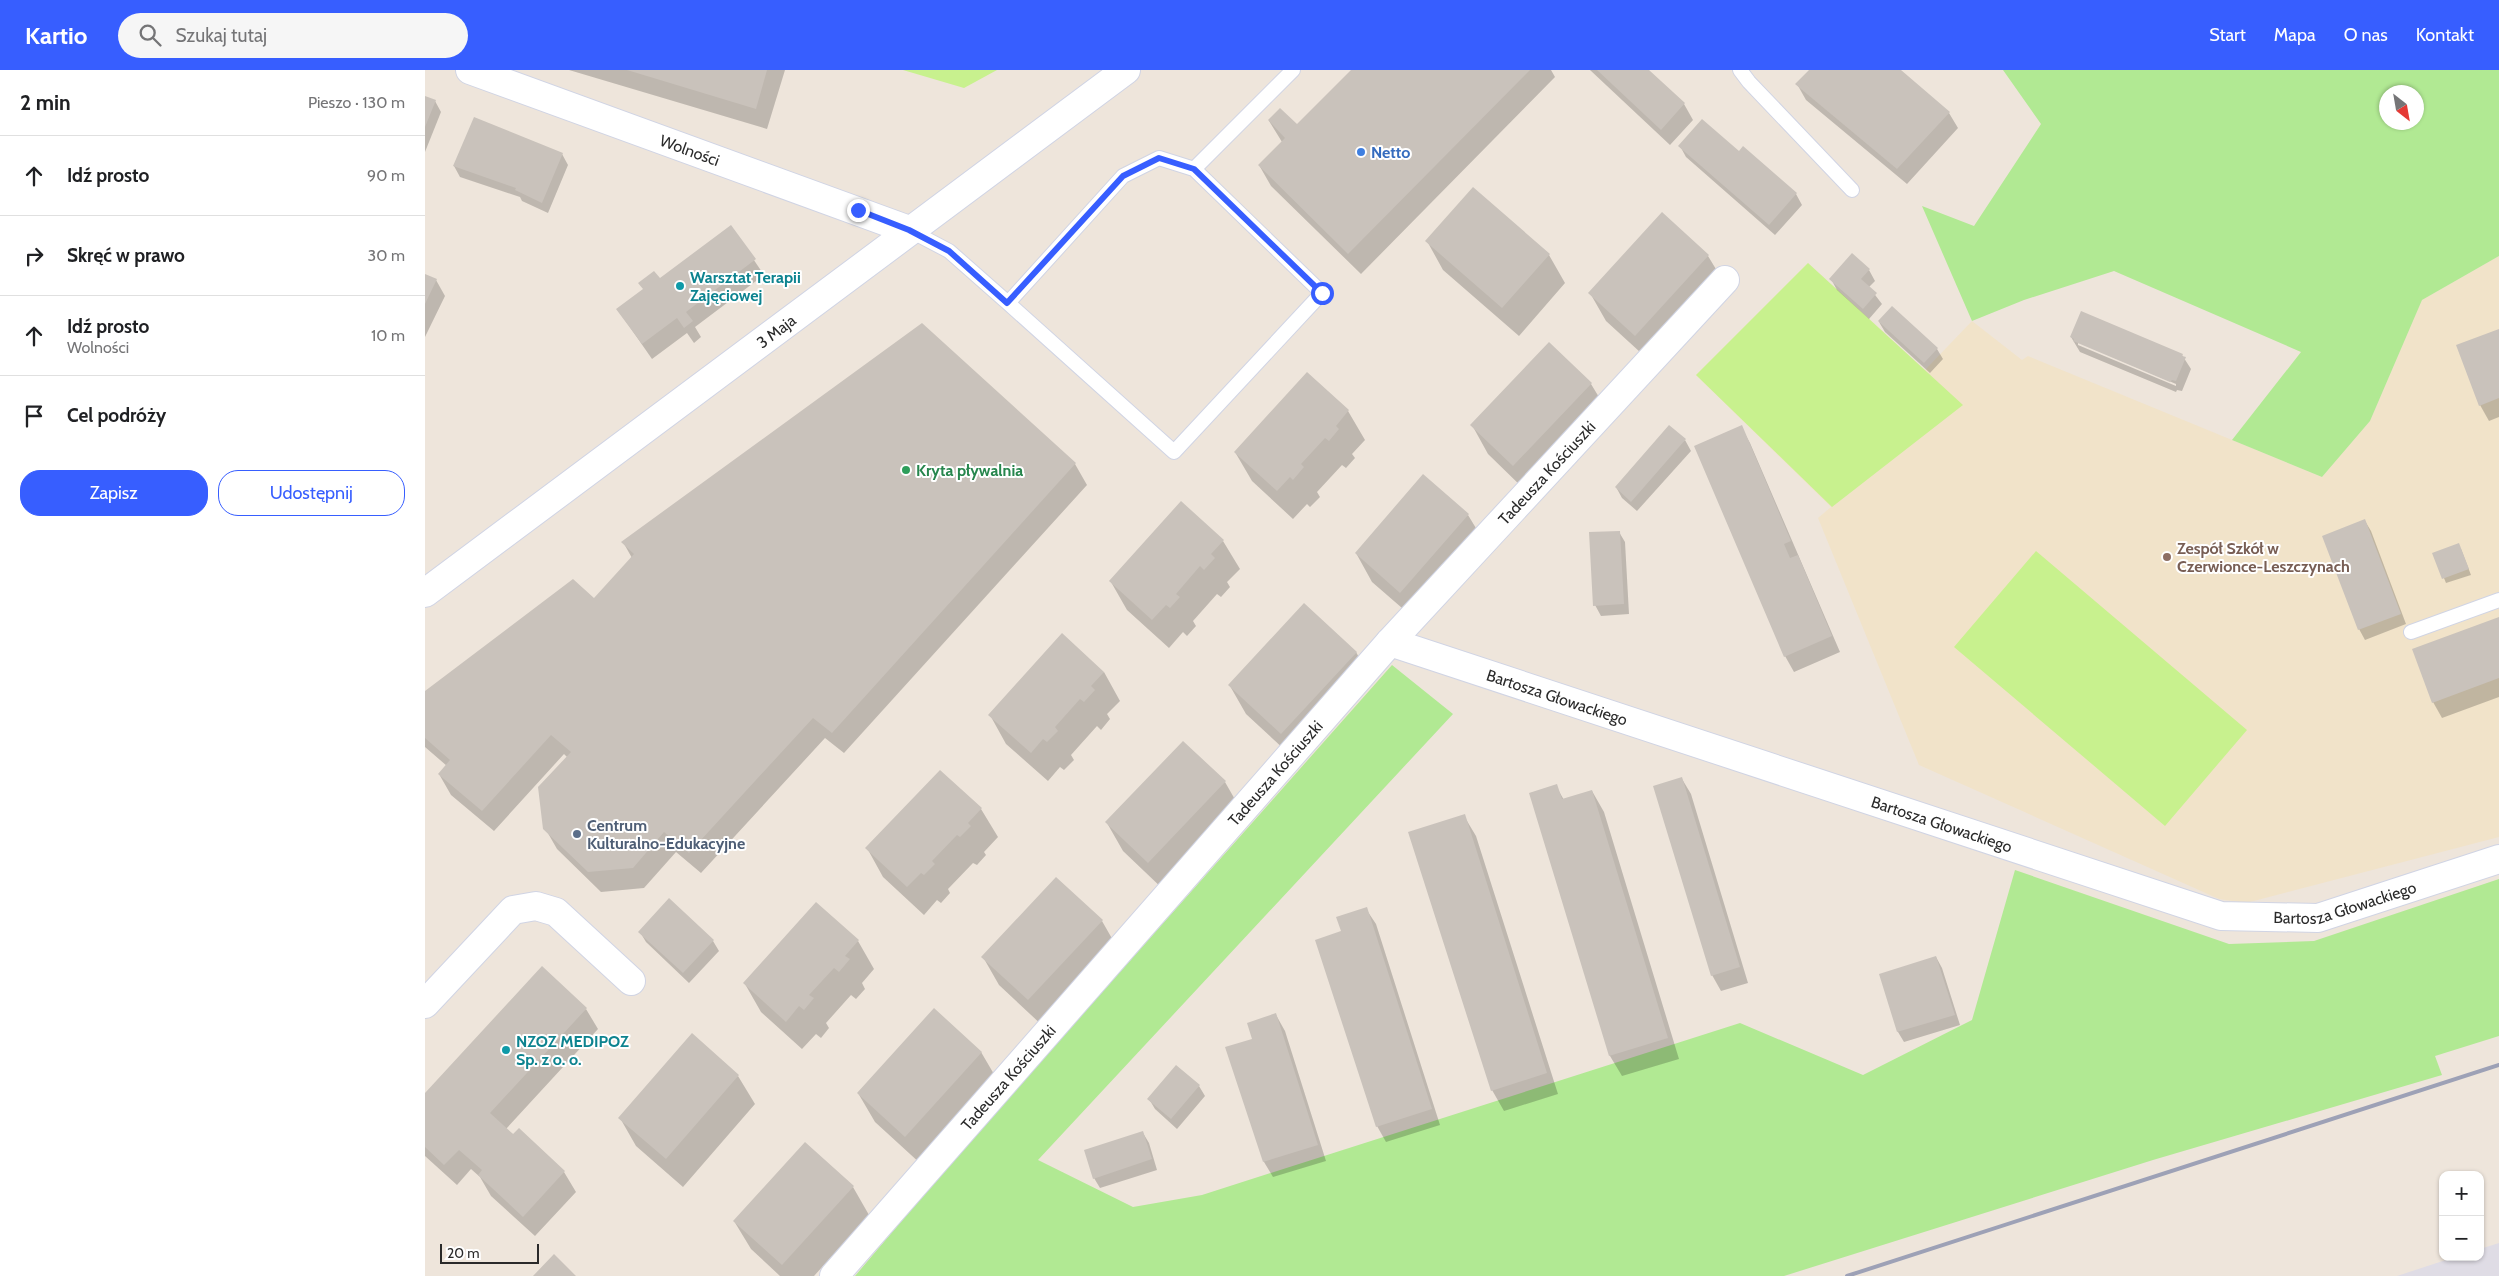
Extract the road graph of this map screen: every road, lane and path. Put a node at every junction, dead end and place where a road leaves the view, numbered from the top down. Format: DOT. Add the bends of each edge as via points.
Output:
graph roads {
  1 [pos="470,70"];
  2 [pos="1126,70"];
  3 [pos="1293,70"];
  4 [pos="1740,70"];
  5 [pos="1194,169"];
  6 [pos="1852,190"];
  7 [pos="909,230"];
  8 [pos="1725,280"];
  9 [pos="1007,303"];
  10 [pos="425,593"];
  11 [pos="2499,600"];
  12 [pos="2411,632"];
  13 [pos="1390,642"];
  14 [pos="2499,859"];
  15 [pos="631,981"];
  16 [pos="425,1004"];
  17 [pos="833,1276"];
  1 -- 7 [label="street, Wolności"];
  2 -- 7 [label="street, 3 Maja"];
  3 -- 5 [label="lane"];
  4 -- 6 [label="lane"];
  5 -- 9 [label="lane" via="1159,158 1123,176"];
  5 -- 9 [label="lane" via="1322,293 1174,452"];
  7 -- 9 [label="lane" via="949,251"];
  7 -- 10 [label="street, 3 Maja"];
  8 -- 13 [label="street, Tadeusza Kościuszki"];
  11 -- 12 [label="lane"];
  13 -- 14 [label="street, Bartosza Głowackiego" via="2221,916 2318,918"];
  13 -- 17 [label="street, Tadeusza Kościuszki"];
  15 -- 16 [label="street" via="556,912 536,906 513,910"];
}
